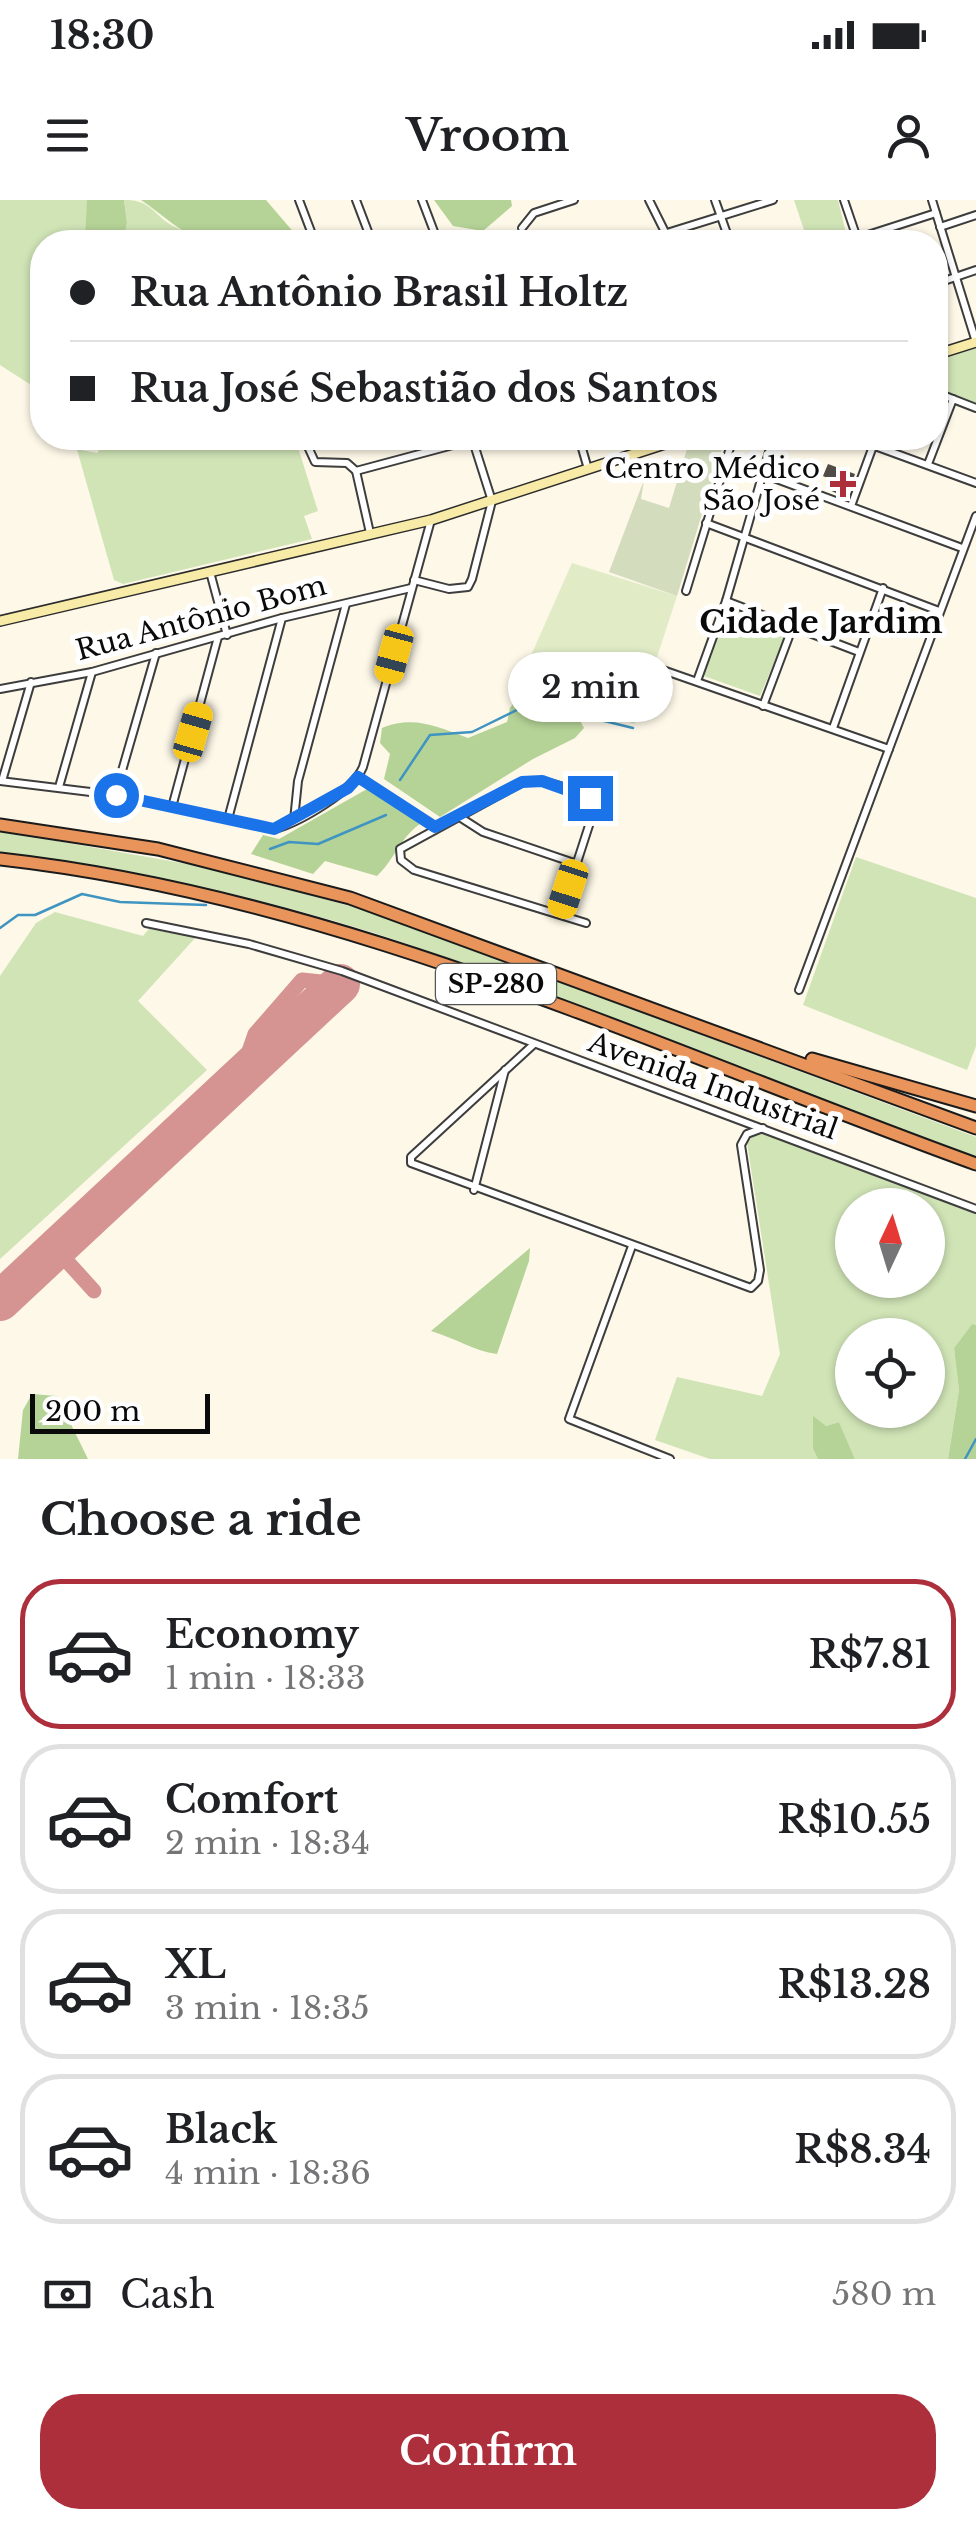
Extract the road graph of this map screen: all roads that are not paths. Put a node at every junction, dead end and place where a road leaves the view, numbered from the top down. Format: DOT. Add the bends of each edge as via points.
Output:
graph roads {
  1 [pos="299,200"];
  2 [pos="356,200"];
  3 [pos="422,200"];
  4 [pos="574,200"];
  5 [pos="649,200"];
  6 [pos="715,200"];
  7 [pos="773,200"];
  8 [pos="844,200"];
  9 [pos="932,200"];
  10 [pos="936,213"];
  11 [pos="976,215"];
  12 [pos="722,217"];
  13 [pos="940,227"];
  14 [pos="522,228"];
  15 [pos="310,230"];
  16 [pos="367,230"];
  17 [pos="436,230"];
  18 [pos="664,230"];
  19 [pos="673,230"];
  20 [pos="726,230"];
  21 [pos="854,230"];
  22 [pos="889,230"];
  23 [pos="941,230"];
  24 [pos="948,252"];
  25 [pos="976,270"];
  26 [pos="956,277"];
  27 [pos="948,280"];
  28 [pos="976,342"];
  29 [pos="948,351"];
  30 [pos="948,397"];
  31 [pos="953,399"];
  32 [pos="976,408"];
  33 [pos="948,412"];
  34 [pos="310,450"];
  35 [pos="431,450"];
  36 [pos="477,450"];
  37 [pos="582,450"];
  38 [pos="647,450"];
  39 [pos="730,450"];
  40 [pos="770,450"];
  41 [pos="872,450"];
  42 [pos="896,450"];
  43 [pos="933,450"];
  44 [pos="928,464"];
  45 [pos="588,469"];
  46 [pos="356,471"];
  47 [pos="763,474"];
  48 [pos="976,483"];
  49 [pos="492,501"];
  50 [pos="851,506"];
  51 [pos="976,516"];
  52 [pos="430,520"];
  53 [pos="706,523"];
  54 [pos="370,533"];
  55 [pos="744,537"];
  56 [pos="962,548"];
  57 [pos="210,570"];
  58 [pos="413,584"];
  59 [pos="883,588"];
  60 [pos="686,591"];
  61 [pos="726,600"];
  62 [pos="346,603"];
  63 [pos="939,611"];
  64 [pos="282,618"];
  65 [pos="0,621"];
  66 [pos="794,626"];
  67 [pos="227,634"];
  68 [pos="218,637"];
  69 [pos="860,652"];
  70 [pos="156,653"];
  71 [pos="660,669"];
  72 [pos="92,672"];
  73 [pos="697,681"];
  74 [pos="31,682"];
  75 [pos="0,689"];
  76 [pos="762,706"];
  77 [pos="833,728"];
  78 [pos="889,748"];
  79 [pos="358,777"];
  80 [pos="1,781"];
  81 [pos="59,787"];
  82 [pos="116,795"];
  83 [pos="172,807"];
  84 [pos="457,816"];
  85 [pos="228,819"];
  86 [pos="294,820"];
  87 [pos="0,825"];
  88 [pos="435,827"];
  89 [pos="0,860"];
  90 [pos="577,864"];
  91 [pos="560,915"];
  92 [pos="146,923"];
  93 [pos="586,924"];
  94 [pos="799,990"];
  95 [pos="739,1039"];
  96 [pos="534,1044"];
  97 [pos="505,1068"];
  98 [pos="976,1106"];
  99 [pos="733,1119"];
  100 [pos="764,1128"];
  101 [pos="976,1128"];
  102 [pos="895,1135"];
  103 [pos="742,1141"];
  104 [pos="976,1164"];
  105 [pos="976,1172"];
  106 [pos="474,1190"];
  107 [pos="976,1210"];
  108 [pos="632,1246"];
  109 [pos="670,1459"];
  1 -- 15 [label="street"];
  2 -- 16 [label="street"];
  3 -- 17 [label="street"];
  4 -- 14 [label="street" via="534,214"];
  5 -- 18 [label="street"];
  6 -- 12 [label="street"];
  7 -- 12 [label="street"];
  8 -- 21 [label="street"];
  9 -- 10 [label="street"];
  10 -- 13 [label="street"];
  10 -- 22 [label="street"];
  11 -- 13 [label="street"];
  12 -- 19 [label="street"];
  12 -- 20 [label="street"];
  13 -- 23 [label="street"];
  24 -- 26 [label="street"];
  25 -- 26 [label="street"];
  26 -- 27 [label="street"];
  26 -- 28 [label="street"];
  28 -- 29 [label="main road"];
  30 -- 31 [label="street"];
  31 -- 32 [label="street"];
  31 -- 33 [label="street"];
  34 -- 46 [label="street" via="315,462 348,463"];
  35 -- 46 [label="street"];
  36 -- 49 [label="street"];
  37 -- 45 [label="street"];
  38 -- 45 [label="main road"];
  39 -- 53 [label="street"];
  40 -- 47 [label="street"];
  41 -- 50 [label="street"];
  42 -- 44 [label="street"];
  43 -- 44 [label="street"];
  44 -- 48 [label="street"];
  45 -- 49 [label="main road"];
  46 -- 54 [label="street"];
  47 -- 50 [label="street"];
  47 -- 55 [label="street"];
  49 -- 52 [label="main road"];
  49 -- 58 [label="street" via="468,587"];
  50 -- 56 [label="street"];
  51 -- 56 [label="street"];
  52 -- 54 [label="main road"];
  52 -- 58 [label="street"];
  53 -- 55 [label="street"];
  53 -- 60 [label="street"];
  54 -- 57 [label="main road"];
  55 -- 59 [label="street"];
  55 -- 61 [label="street"];
  56 -- 63 [label="street"];
  57 -- 65 [label="main road"];
  57 -- 67 [label="street"];
  58 -- 62 [label="street, Rua Antônio Bom"];
  58 -- 79 [label="street"];
  59 -- 63 [label="street"];
  59 -- 69 [label="street"];
  61 -- 66 [label="street"];
  61 -- 73 [label="street"];
  62 -- 64 [label="street, Rua Antônio Bom"];
  62 -- 86 [label="street" via="298,781"];
  63 -- 78 [label="street"];
  64 -- 67 [label="street, Rua Antônio Bom"];
  64 -- 85 [label="street"];
  66 -- 69 [label="street"];
  66 -- 76 [label="street"];
  67 -- 68 [label="street, Rua Antônio Bom"];
  68 -- 70 [label="street, Rua Antônio Bom"];
  68 -- 83 [label="street"];
  69 -- 77 [label="street"];
  70 -- 72 [label="street, Rua Antônio Bom"];
  70 -- 82 [label="street"];
  71 -- 73 [label="street"];
  72 -- 74 [label="street, Rua Antônio Bom"];
  72 -- 81 [label="street"];
  73 -- 76 [label="street"];
  74 -- 75 [label="street, Rua Antônio Bom"];
  74 -- 80 [label="street"];
  76 -- 77 [label="street"];
  77 -- 78 [label="street"];
  78 -- 94 [label="street"];
  79 -- 86 [label="street"];
  79 -- 88 [label="street"];
  80 -- 81 [label="street"];
  81 -- 82 [label="street"];
  82 -- 83 [label="street"];
  83 -- 85 [label="street"];
  84 -- 88 [label="street"];
  84 -- 90 [label="street" via="483,832"];
  84 -- 90 [label="street" via="530,780 560,787 592,801 594,810"];
  85 -- 86 [label="street" via="274,829"];
  87 -- 95 [label="highway, SP-280" via="158,848 303,884"];
  88 -- 91 [label="street" via="406,842 399,852 404,863"];
  89 -- 102 [label="highway, SP-280" via="176,888 348,932"];
  90 -- 91 [label="street"];
  91 -- 93 [label="street"];
  92 -- 96 [label="street, Avenida Industrial" via="342,971"];
  95 -- 98 [label="highway"];
  95 -- 101 [label="highway, SP-280"];
  96 -- 97 [label="street"];
  96 -- 99 [label="street, Avenida Industrial"];
  97 -- 106 [label="street"];
  97 -- 106 [label="street" via="411,1157"];
  99 -- 100 [label="street, Avenida Industrial"];
  99 -- 103 [label="street"];
  100 -- 103 [label="street"];
  100 -- 107 [label="street, Avenida Industrial"];
  102 -- 104 [label="highway, SP-280"];
  102 -- 105 [label="highway"];
  103 -- 108 [label="street" via="760,1270 753,1288"];
  106 -- 108 [label="street"];
  108 -- 109 [label="street" via="568,1419"];
}
